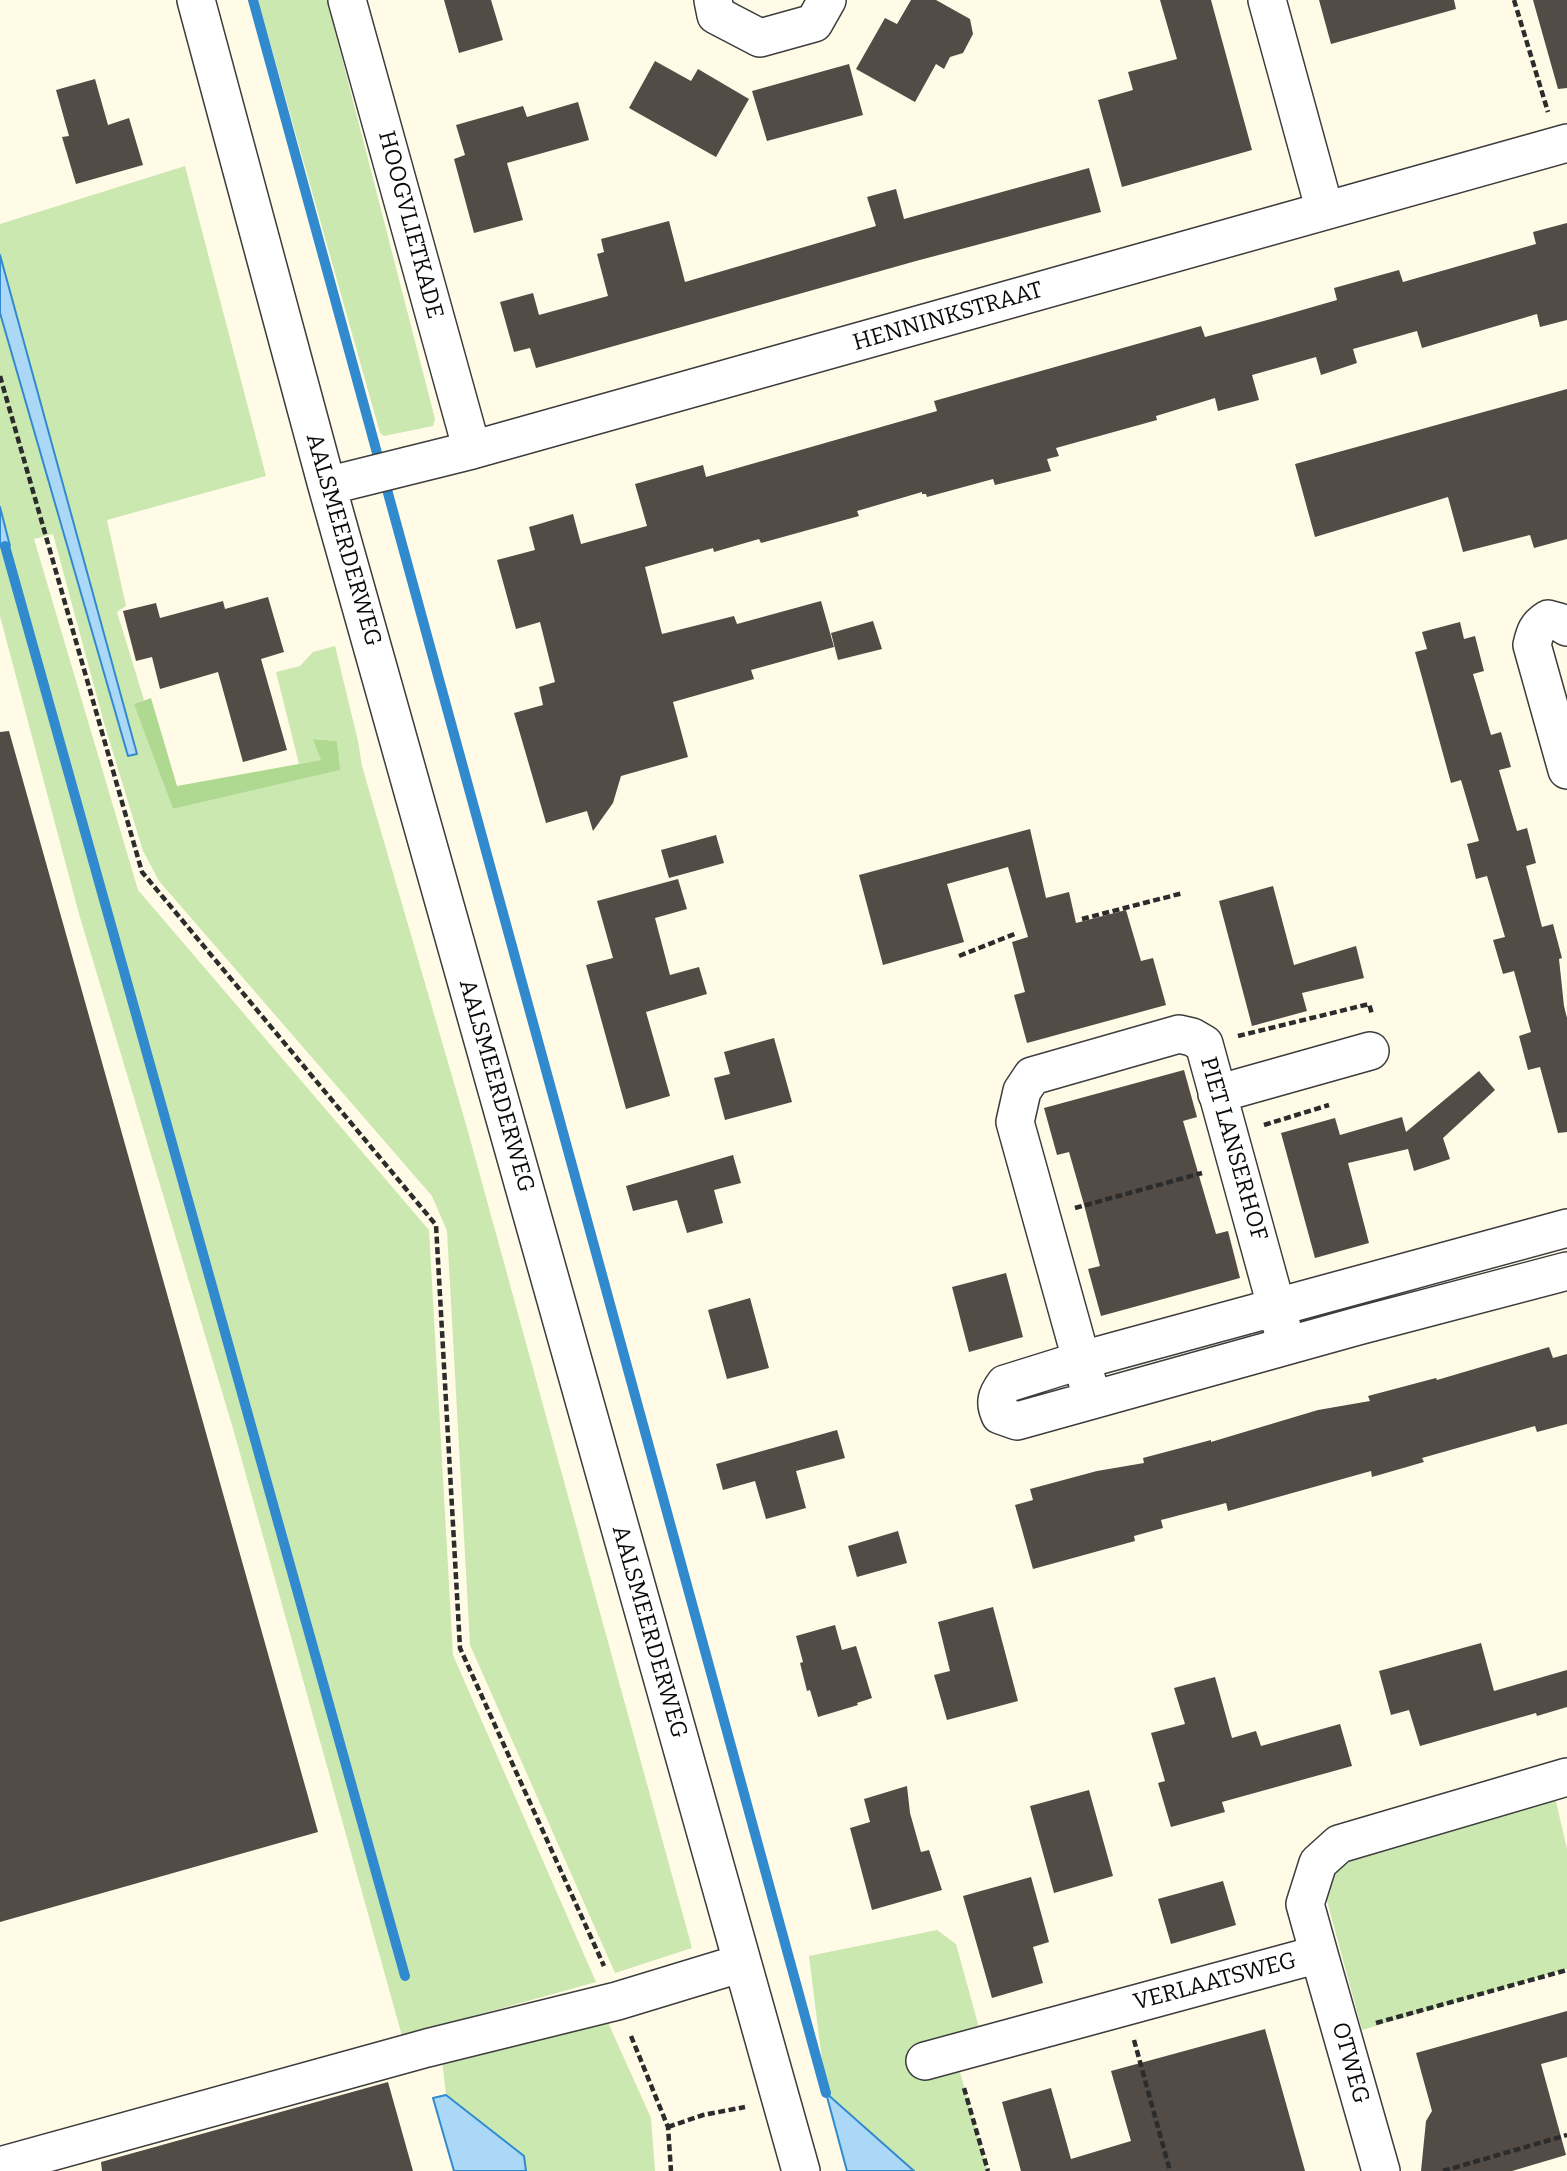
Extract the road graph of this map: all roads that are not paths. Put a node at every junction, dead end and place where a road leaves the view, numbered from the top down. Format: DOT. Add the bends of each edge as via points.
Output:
graph roads {
  1 [pos="196,0"];
  2 [pos="347,0"];
  3 [pos="713,0"];
  4 [pos="827,0"];
  5 [pos="1267,0"];
  6 [pos="1562,145"];
  7 [pos="1325,211"];
  8 [pos="472,450"];
  9 [pos="343,482"];
  10 [pos="1567,627"];
  11 [pos="1567,770"];
  12 [pos="1370,1051"];
  13 [pos="1217,1094"];
  14 [pos="1567,1228"];
  15 [pos="1567,1271"];
  16 [pos="1278,1308"];
  17 [pos="1287,1346"];
  18 [pos="1082,1360"];
  19 [pos="1093,1400"];
  20 [pos="1567,1777"];
  21 [pos="1319,1954"];
  22 [pos="742,1963"];
  23 [pos="939,2057"];
  24 [pos="0,2166"];
  25 [pos="801,2171"];
  26 [pos="1381,2171"];
  1 -- 9 [label="street, AALSMEERDERWEG"];
  2 -- 8 [label="street, HOOGVLIETKADE"];
  3 -- 4 [label="street" via="716,15 760,38 814,23"];
  5 -- 7 [label="street"];
  6 -- 7 [label="street, HENNINKSTRAAT"];
  7 -- 8 [label="street, HENNINKSTRAAT"];
  8 -- 9 [label="street, HENNINKSTRAAT"];
  9 -- 22 [label="street, AALSMEERDERWEG"];
  10 -- 11 [label="street" via="1548,619 1535,630 1532,645"];
  12 -- 13 [label="street"];
  13 -- 16 [label="street, PIET LANSERHOF"];
  13 -- 18 [label="street, PIET LANSERHOF" via="1203,1044 1179,1034 1032,1076 1022,1091 1015,1122"];
  14 -- 16 [label="street"];
  15 -- 17 [label="street"];
  16 -- 17 [label="street, PIET LANSERHOF"];
  16 -- 18 [label="street"];
  17 -- 19 [label="street"];
  18 -- 19 [label="street, PIET LANSERHOF"];
  18 -- 19 [label="street" via="1004,1384 996,1407 1000,1415 1017,1420"];
  20 -- 21 [label="street, VERLAATSWEG" via="1339,1844 1318,1863 1305,1905"];
  21 -- 23 [label="street, VERLAATSWEG"];
  21 -- 26 [label="street, OTWEG"];
  22 -- 24 [label="street" via="617,2001"];
  22 -- 25 [label="street, AALSMEERDERWEG"];
}
